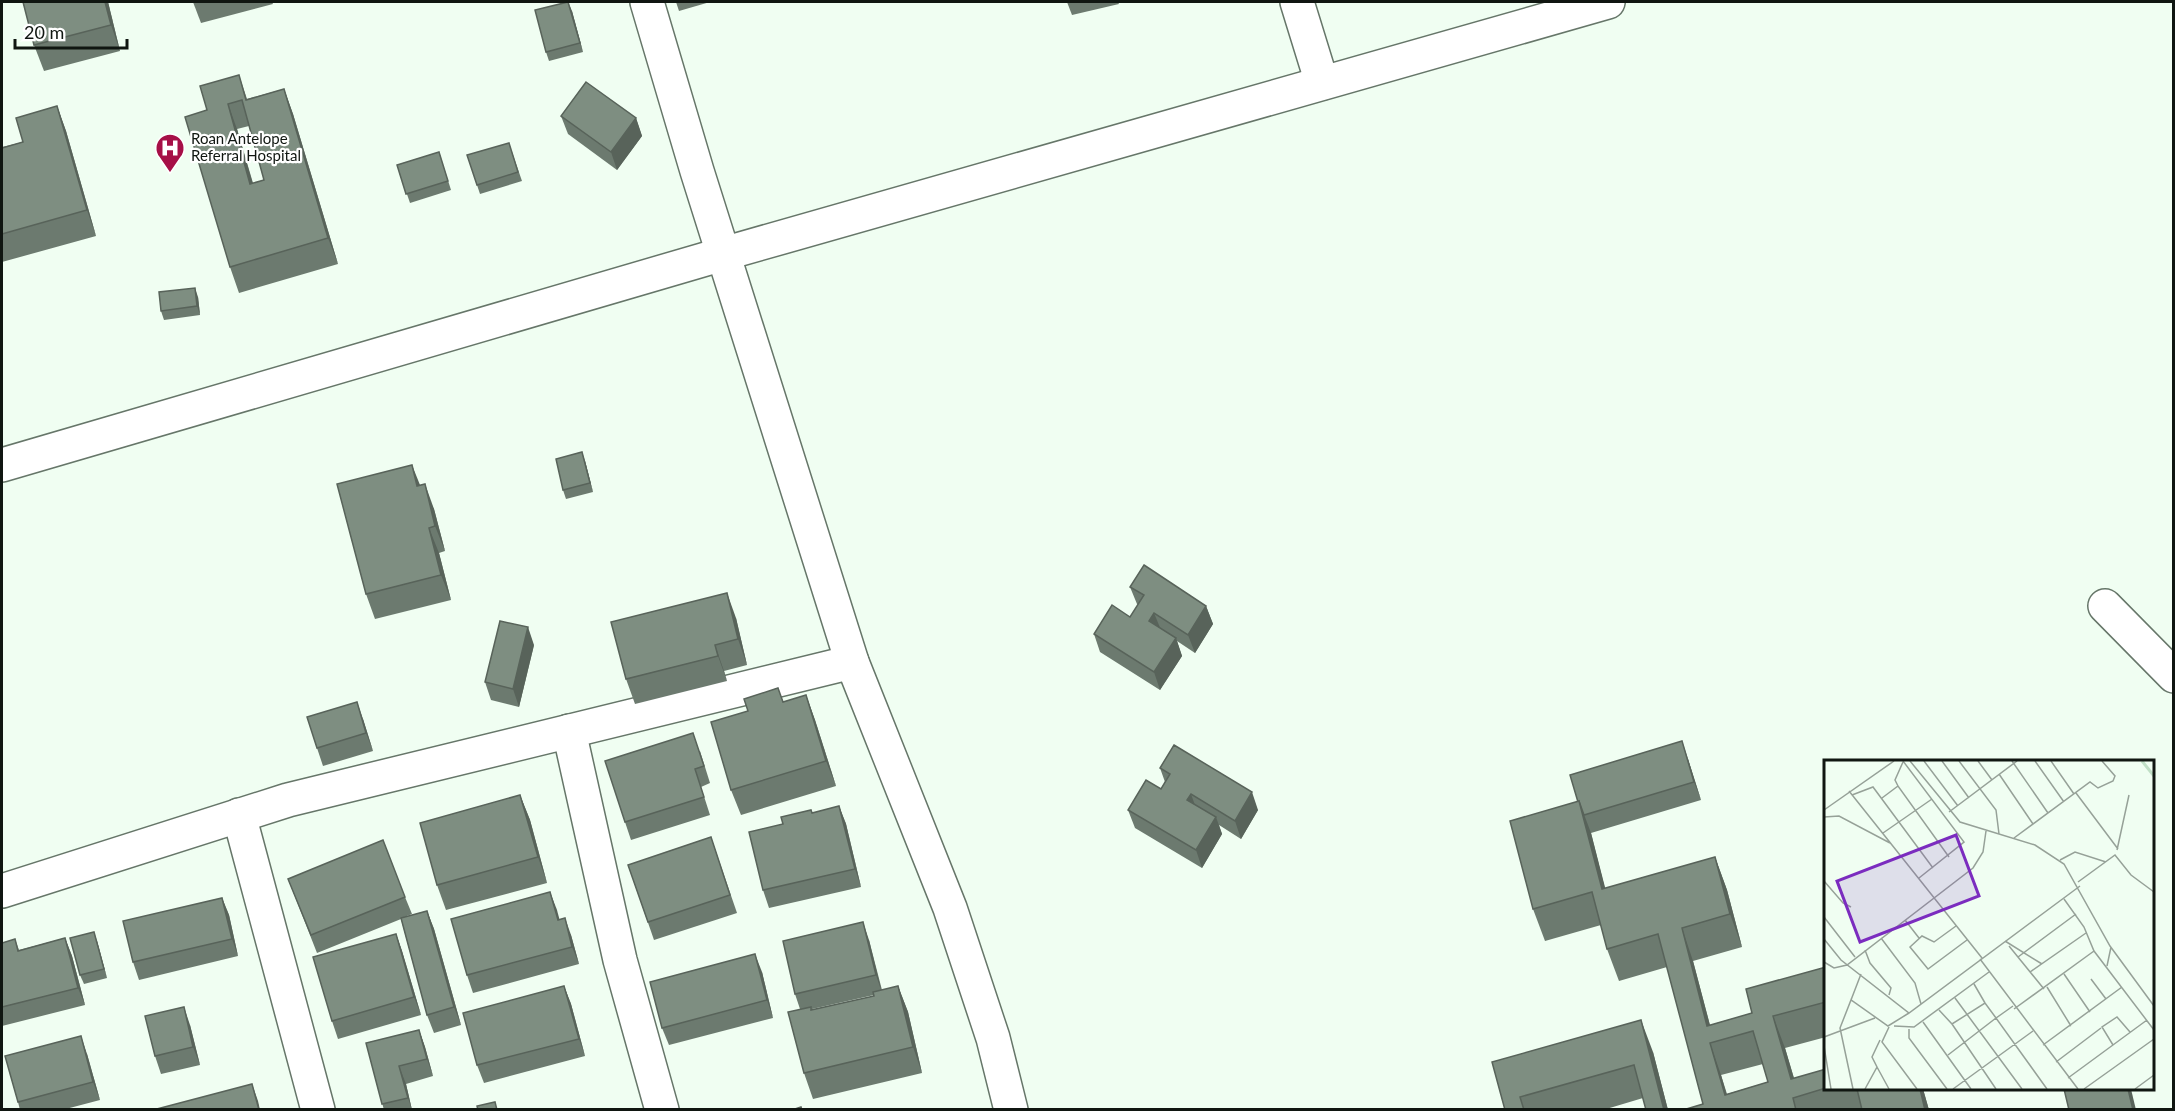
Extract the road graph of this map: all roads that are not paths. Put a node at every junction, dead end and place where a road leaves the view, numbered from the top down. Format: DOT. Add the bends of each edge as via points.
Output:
graph roads {
  1 [pos="647,2"];
  2 [pos="1297,2"];
  3 [pos="1608,2"];
  4 [pos="1322,83"];
  5 [pos="723,254"];
  6 [pos="2,465"];
  7 [pos="2104,606"];
  8 [pos="852,662"];
  9 [pos="2174,676"];
  10 [pos="569,731"];
  11 [pos="239,815"];
  12 [pos="2,891"];
  13 [pos="318,1110"];
  14 [pos="662,1110"];
  15 [pos="1011,1110"];
  1 -- 5 [label="street"];
  2 -- 4 [label="street"];
  3 -- 4 [label="street"];
  4 -- 5 [label="street"];
  5 -- 6 [label="street"];
  5 -- 8 [label="street"];
  7 -- 9 [label="street"];
  8 -- 10 [label="street"];
  8 -- 15 [label="street" via="950,908 993,1038"];
  10 -- 11 [label="street"];
  10 -- 14 [label="street" via="620,960"];
  11 -- 12 [label="street"];
  11 -- 13 [label="street"];
}
